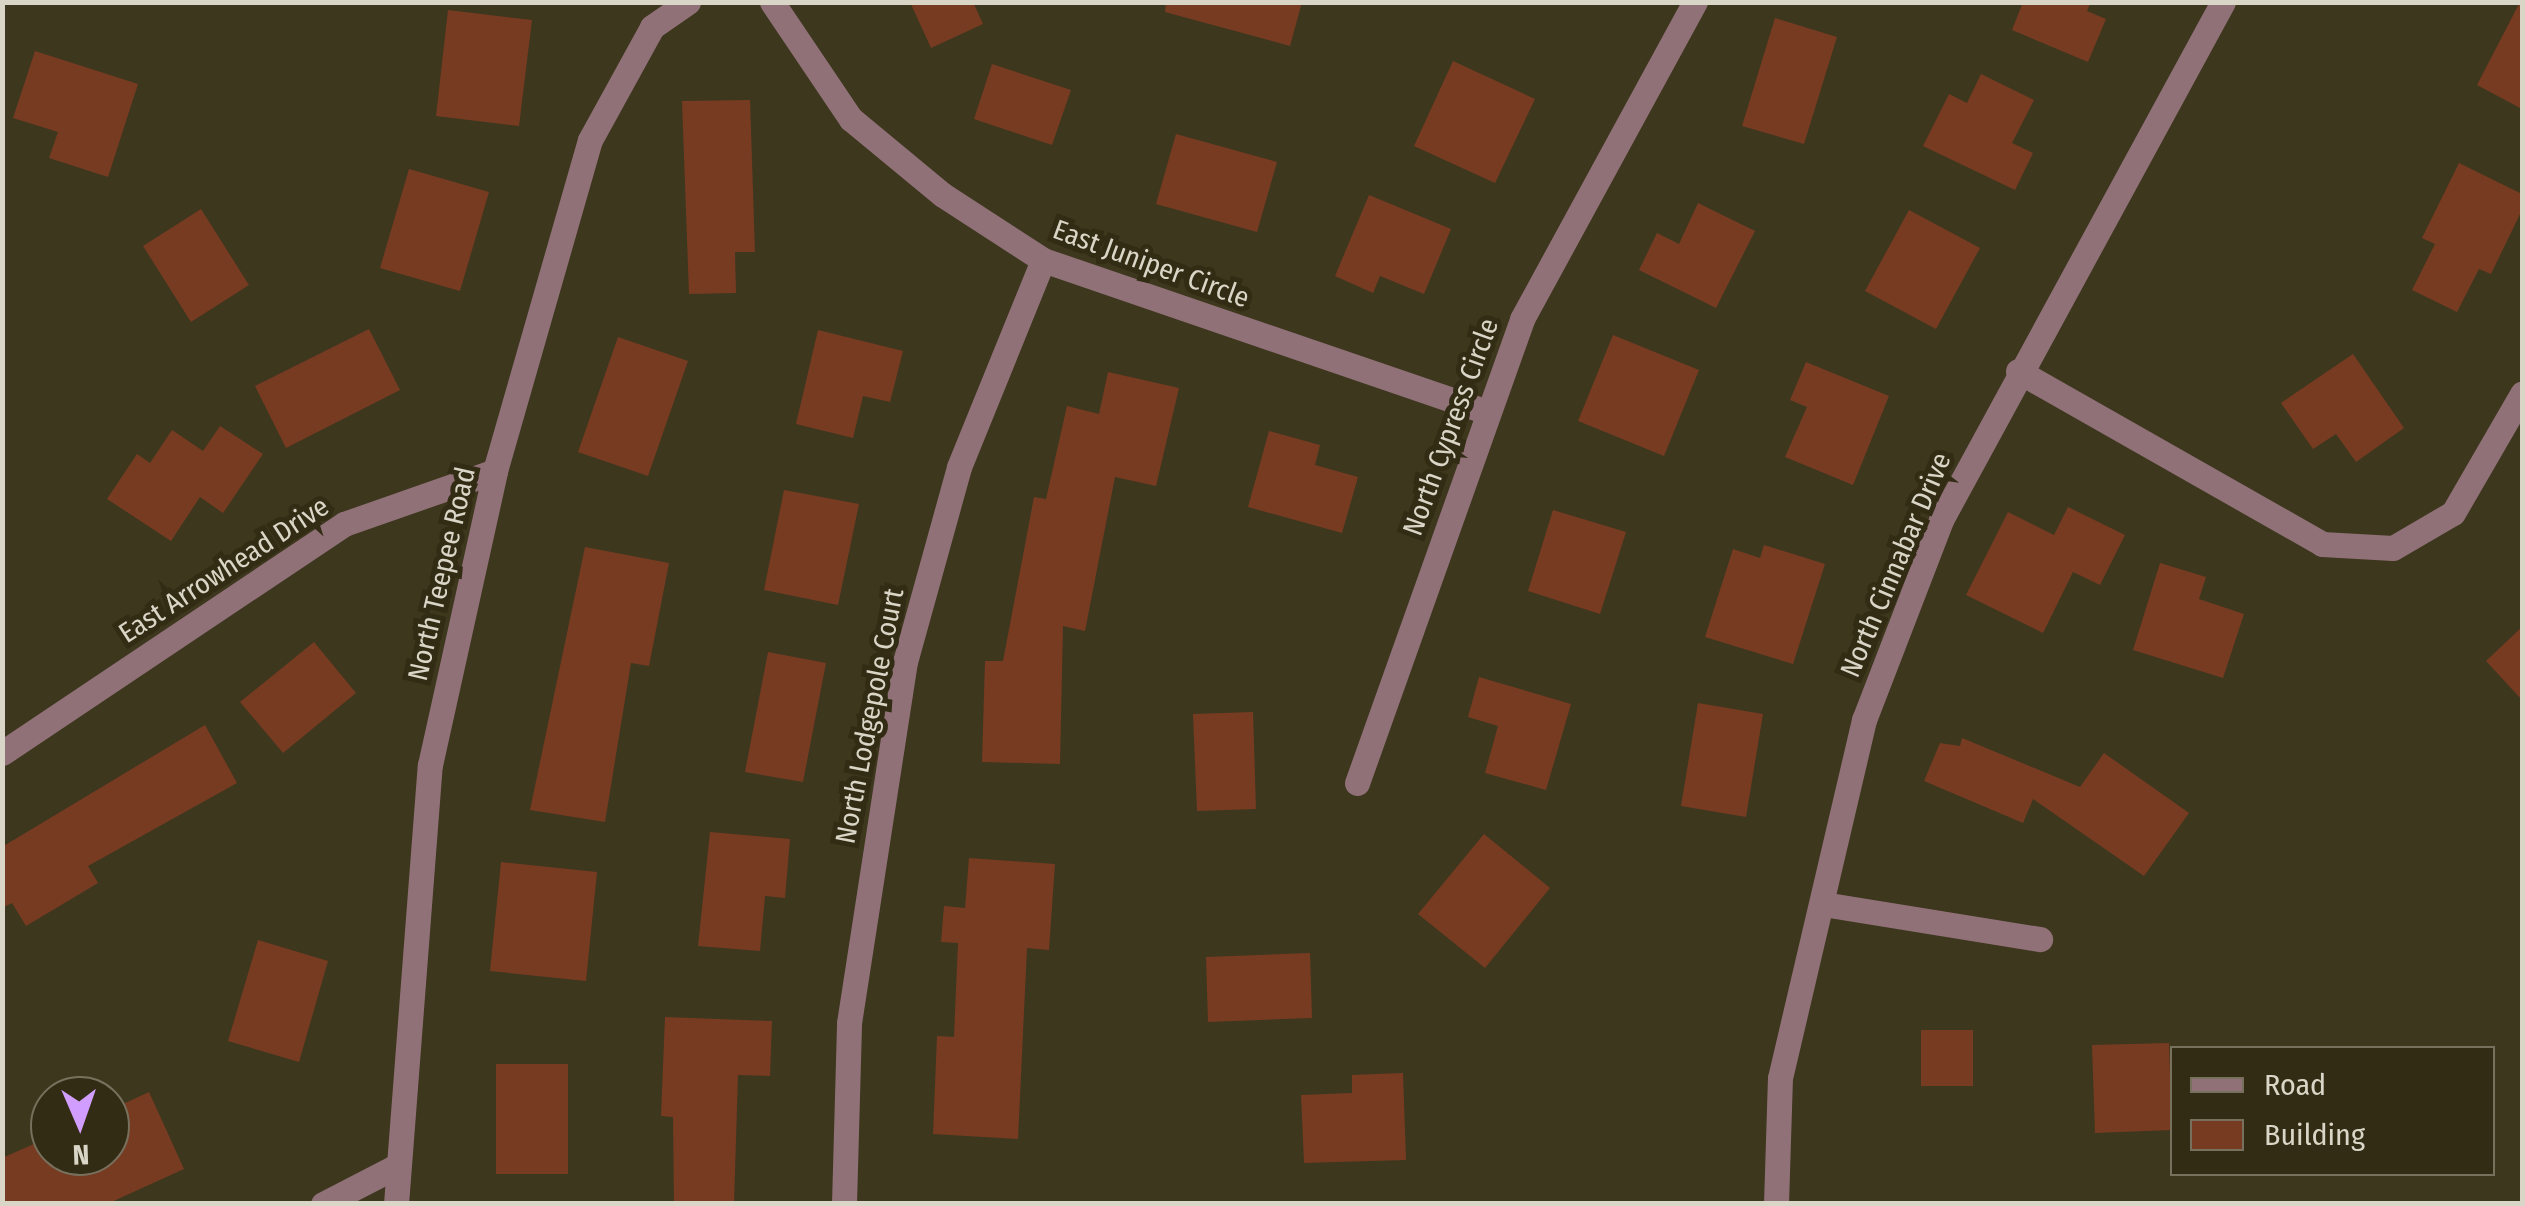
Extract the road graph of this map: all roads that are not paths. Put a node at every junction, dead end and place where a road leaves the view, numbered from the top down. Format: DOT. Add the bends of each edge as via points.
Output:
graph roads {
  1 [pos="688,2"];
  2 [pos="772,2"];
  3 [pos="1694,2"];
  4 [pos="2222,2"];
  5 [pos="1043,260"];
  6 [pos="2018,371"];
  7 [pos="2522,394"];
  8 [pos="1484,411"];
  9 [pos="496,471"];
  10 [pos="2,752"];
  11 [pos="1357,783"];
  12 [pos="1823,904"];
  13 [pos="2040,939"];
  14 [pos="396,1167"];
  15 [pos="323,1204"];
  16 [pos="396,1204"];
  17 [pos="844,1204"];
  18 [pos="1776,1204"];
  1 -- 9 [label="street, North Teepee Road" via="652,27 590,140"];
  2 -- 5 [label="street, East Juniper Circle" via="852,120 943,196"];
  3 -- 8 [label="street, North Cypress Circle" via="1522,319"];
  4 -- 6 [label="street, North Cinnabar Drive"];
  5 -- 8 [label="street, East Juniper Circle"];
  5 -- 17 [label="street, North Lodgepole Court" via="960,467 906,662 848,1022"];
  6 -- 7 [label="street" via="2322,544 2393,548 2453,513"];
  6 -- 12 [label="street, North Cinnabar Drive" via="1941,520 1864,720"];
  8 -- 11 [label="street, North Cypress Circle"];
  9 -- 10 [label="street, East Arrowhead Drive" via="344,524"];
  9 -- 14 [label="street, North Teepee Road" via="430,765"];
  12 -- 13 [label="street"];
  12 -- 18 [label="street, North Cinnabar Drive" via="1780,1078"];
  14 -- 15 [label="street"];
  14 -- 16 [label="street, North Teepee Road"];
}
